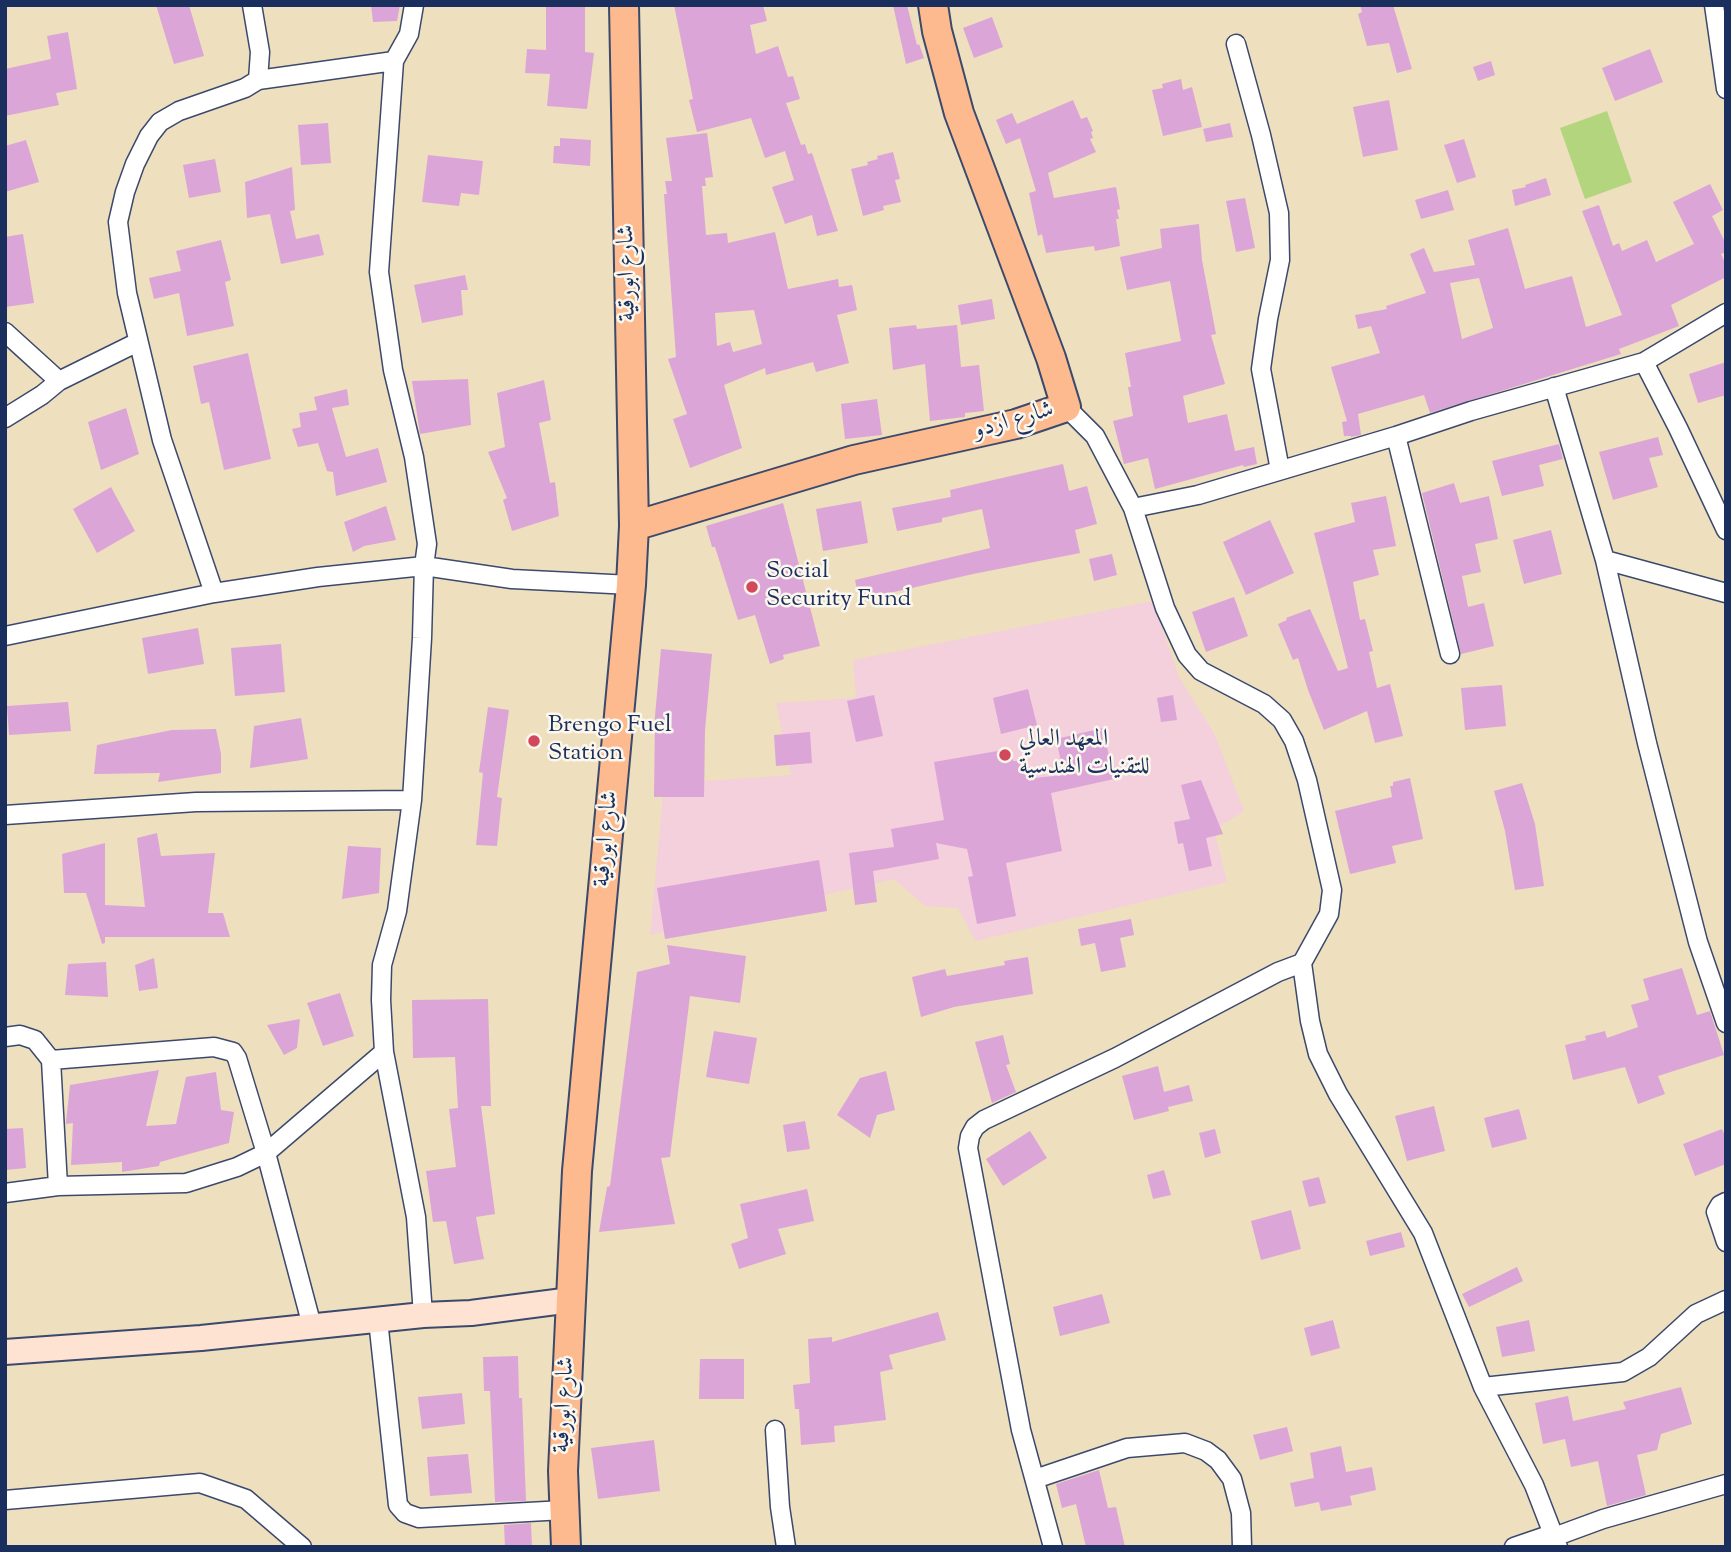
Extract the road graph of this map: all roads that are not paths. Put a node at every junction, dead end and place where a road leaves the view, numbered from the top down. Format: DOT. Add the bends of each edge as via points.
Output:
graph roads {
  1 [pos="252,5"];
  2 [pos="414,5"];
  3 [pos="624,5"];
  4 [pos="933,5"];
  5 [pos="1714,5"];
  6 [pos="1236,44"];
  7 [pos="394,61"];
  8 [pos="258,80"];
  9 [pos="1726,89"];
  10 [pos="1726,313"];
  11 [pos="5,332"];
  12 [pos="138,342"];
  13 [pos="1644,362"];
  14 [pos="59,381"];
  15 [pos="1554,387"];
  16 [pos="1066,407"];
  17 [pos="5,418"];
  18 [pos="1396,436"];
  19 [pos="1280,470"];
  20 [pos="1133,508"];
  21 [pos="634,526"];
  22 [pos="1726,530"];
  23 [pos="1605,560"];
  24 [pos="424,566"];
  25 [pos="631,585"];
  26 [pos="214,593"];
  27 [pos="1726,593"];
  28 [pos="5,636"];
  29 [pos="1450,654"];
  30 [pos="412,800"];
  31 [pos="5,815"];
  32 [pos="1302,963"];
  33 [pos="1726,1023"];
  34 [pos="5,1037"];
  35 [pos="384,1052"];
  36 [pos="51,1060"];
  37 [pos="266,1153"];
  38 [pos="58,1186"];
  39 [pos="5,1193"];
  40 [pos="1726,1202"];
  41 [pos="1726,1242"];
  42 [pos="571,1300"];
  43 [pos="1726,1300"];
  44 [pos="422,1315"];
  45 [pos="378,1320"];
  46 [pos="312,1326"];
  47 [pos="5,1352"];
  48 [pos="1483,1387"];
  49 [pos="775,1430"];
  50 [pos="1035,1479"];
  51 [pos="1726,1484"];
  52 [pos="5,1500"];
  53 [pos="564,1510"];
  54 [pos="1555,1539"];
  55 [pos="302,1547"];
  56 [pos="566,1547"];
  57 [pos="786,1547"];
  58 [pos="1053,1547"];
  59 [pos="1242,1547"];
  60 [pos="1514,1547"];
  1 -- 8 [label="street" via="260,52"];
  2 -- 7 [label="street" via="410,34"];
  3 -- 21 [label="main road, شارع ابورقية"];
  4 -- 16 [label="main road, شارع ازدو" via="959,113"];
  5 -- 9 [label="street"];
  6 -- 19 [label="street" via="1279,213 1280,260 1261,369"];
  7 -- 8 [label="street"];
  7 -- 24 [label="street" via="379,272 393,369 425,519"];
  8 -- 12 [label="street" via="160,122 135,164 118,222"];
  10 -- 13 [label="street"];
  11 -- 14 [label="street"];
  12 -- 14 [label="street"];
  12 -- 26 [label="street" via="162,440"];
  13 -- 15 [label="street"];
  13 -- 22 [label="street"];
  14 -- 17 [label="street"];
  15 -- 18 [label="street"];
  15 -- 23 [label="street"];
  16 -- 20 [label="street" via="1096,436"];
  16 -- 21 [label="main road, شارع ازدو" via="1016,424 854,460"];
  18 -- 19 [label="street"];
  18 -- 29 [label="street"];
  19 -- 20 [label="street" via="1198,495"];
  20 -- 32 [label="street" via="1165,608 1187,655 1201,671 1264,704 1282,720 1294,741 1332,890 1329,914"];
  21 -- 25 [label="main road, شارع ابورقية"];
  23 -- 27 [label="street"];
  23 -- 33 [label="street" via="1653,770 1698,942"];
  24 -- 25 [label="street" via="512,579"];
  24 -- 26 [label="street"];
  24 -- 30 [label="street"];
  25 -- 42 [label="main road, شارع ابورقية" via="577,1171"];
  26 -- 28 [label="street"];
  30 -- 31 [label="street" via="196,802"];
  30 -- 35 [label="street" via="397,911 382,965"];
  32 -- 48 [label="street" via="1318,1054 1423,1233"];
  32 -- 50 [label="street" via="984,1120 970,1136 968,1148 1021,1430"];
  34 -- 36 [label="street" via="35,1040"];
  35 -- 37 [label="street"];
  35 -- 44 [label="street" via="416,1217"];
  36 -- 37 [label="street" via="214,1047 233,1052"];
  36 -- 38 [label="street"];
  37 -- 38 [label="street" via="186,1183"];
  37 -- 46 [label="street"];
  38 -- 39 [label="street"];
  40 -- 41 [label="street" via="1716,1212"];
  42 -- 44 [label="main road"];
  42 -- 53 [label="main road, شارع ابورقية"];
  43 -- 48 [label="street" via="1696,1314 1649,1357 1623,1372"];
  44 -- 45 [label="main road"];
  45 -- 46 [label="main road"];
  45 -- 53 [label="street" via="398,1504 405,1513 419,1518"];
  46 -- 47 [label="main road"];
  48 -- 54 [label="street" via="1534,1485"];
  49 -- 57 [label="street"];
  50 -- 58 [label="street"];
  50 -- 59 [label="street" via="1127,1448 1185,1443 1218,1460 1231,1479 1241,1513"];
  51 -- 54 [label="street" via="1604,1519"];
  52 -- 55 [label="street" via="200,1483 246,1499"];
  53 -- 56 [label="main road, شارع ابورقية"];
  54 -- 60 [label="street"];
}
